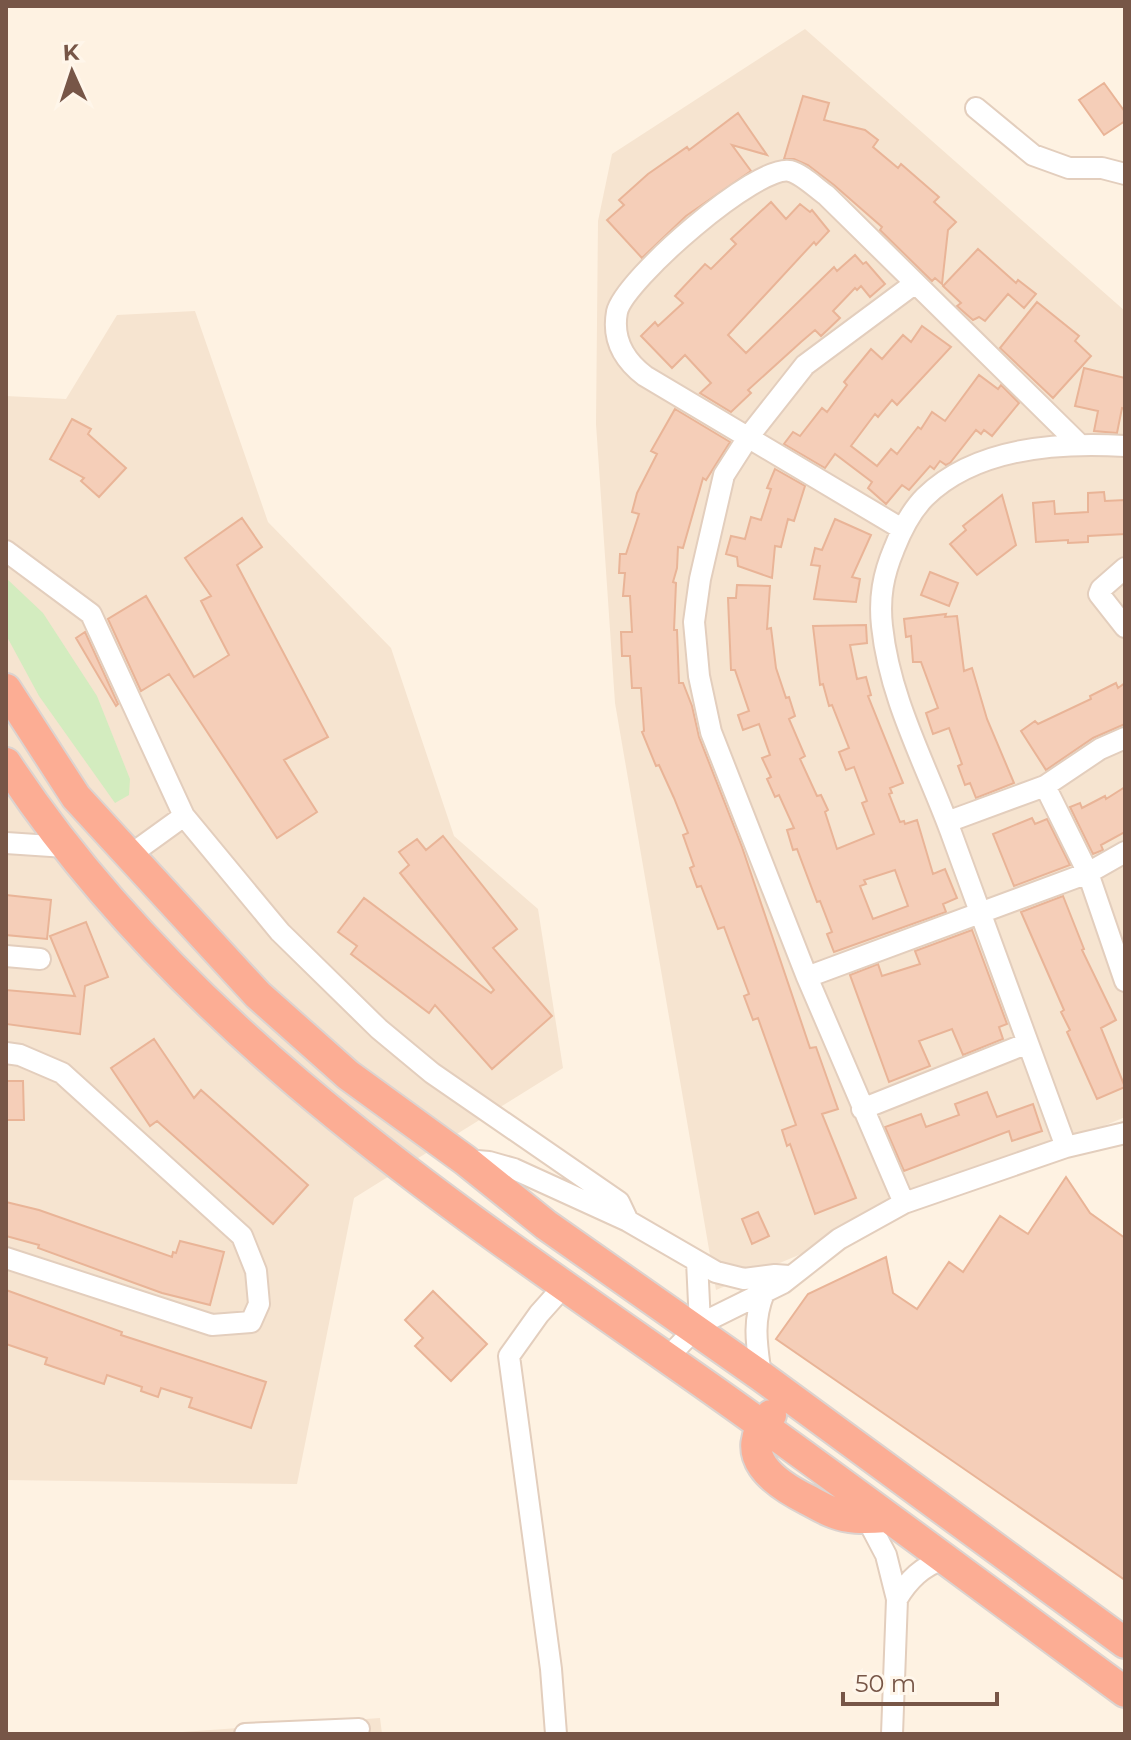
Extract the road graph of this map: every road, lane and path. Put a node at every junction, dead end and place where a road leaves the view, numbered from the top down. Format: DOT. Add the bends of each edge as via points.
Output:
graph roads {
  1 [pos="976,108"];
  2 [pos="1125,174"];
  3 [pos="914,284"];
  4 [pos="749,436"];
  5 [pos="1078,443"];
  6 [pos="1125,446"];
  7 [pos="902,529"];
  8 [pos="6,551"];
  9 [pos="1125,568"];
  10 [pos="1125,627"];
  11 [pos="6,689"];
  12 [pos="1125,738"];
  13 [pos="6,763"];
  14 [pos="1045,786"];
  15 [pos="184,816"];
  16 [pos="947,822"];
  17 [pos="6,843"];
  18 [pos="66,847"];
  19 [pos="1125,852"];
  20 [pos="130,855"];
  21 [pos="1088,873"];
  22 [pos="980,911"];
  23 [pos="6,956"];
  24 [pos="40,959"];
  25 [pos="807,977"];
  26 [pos="1125,981"];
  27 [pos="1028,1043"];
  28 [pos="6,1053"];
  29 [pos="862,1109"];
  30 [pos="1125,1133"];
  31 [pos="1066,1147"];
  32 [pos="465,1160"];
  33 [pos="904,1203"];
  34 [pos="628,1221"];
  35 [pos="6,1258"];
  36 [pos="697,1261"];
  37 [pos="789,1276"];
  38 [pos="564,1286"];
  39 [pos="764,1293"];
  40 [pos="696,1326"];
  41 [pos="667,1358"];
  42 [pos="761,1376"];
  43 [pos="789,1397"];
  44 [pos="762,1426"];
  45 [pos="877,1518"];
  46 [pos="943,1559"];
  47 [pos="897,1599"];
  48 [pos="1125,1643"];
  49 [pos="1125,1692"];
  50 [pos="359,1729"];
  51 [pos="245,1734"];
  52 [pos="556,1734"];
  53 [pos="892,1734"];
  1 -- 2 [label="street" via="1033,155 1069,168"];
  3 -- 4 [label="street" via="805,365"];
  3 -- 4 [label="street" via="826,195 790,171 770,173 688,230 622,299 617,334 622,354 645,376"];
  3 -- 5 [label="street"];
  4 -- 7 [label="street"];
  4 -- 25 [label="street" via="724,475 700,579 694,622 699,676 711,732"];
  5 -- 6 [label="street"];
  5 -- 7 [label="street" via="1002,455 964,470 924,497"];
  7 -- 16 [label="street" via="879,600 882,629 908,733"];
  8 -- 15 [label="street" via="91,614"];
  9 -- 10 [label="street" via="1099,594"];
  11 -- 20 [label="highway" via="76,797"];
  12 -- 14 [label="street"];
  13 -- 18 [label="highway"];
  14 -- 16 [label="street"];
  14 -- 21 [label="street"];
  15 -- 20 [label="street"];
  15 -- 34 [label="street" via="280,932 379,1029 432,1073 619,1202"];
  16 -- 22 [label="street"];
  17 -- 18 [label="street"];
  18 -- 38 [label="highway" via="138,930 253,1045 323,1106"];
  19 -- 21 [label="street"];
  20 -- 32 [label="highway" via="258,995 348,1075"];
  21 -- 22 [label="street"];
  21 -- 26 [label="street"];
  22 -- 25 [label="street"];
  22 -- 27 [label="street"];
  23 -- 24 [label="street"];
  25 -- 29 [label="street"];
  27 -- 29 [label="street"];
  27 -- 31 [label="street"];
  28 -- 35 [label="street" via="62,1073 242,1236 256,1271 259,1304 251,1322 212,1325"];
  29 -- 33 [label="street"];
  30 -- 31 [label="street"];
  31 -- 33 [label="street"];
  32 -- 34 [label="street" via="514,1169"];
  32 -- 40 [label="highway" via="546,1225"];
  33 -- 37 [label="street" via="839,1239"];
  34 -- 36 [label="street"];
  36 -- 37 [label="street" via="730,1277"];
  36 -- 40 [label="street"];
  37 -- 39 [label="street"];
  38 -- 41 [label="highway"];
  38 -- 52 [label="street" via="509,1356"];
  39 -- 40 [label="street"];
  39 -- 42 [label="street" via="755,1329"];
  40 -- 41 [label="street"];
  40 -- 42 [label="highway"];
  41 -- 44 [label="highway"];
  42 -- 43 [label="highway"];
  43 -- 44 [label="highway"];
  43 -- 48 [label="highway"];
  44 -- 45 [label="highway" via="759,1455 780,1486 833,1513"];
  45 -- 46 [label="highway"];
  45 -- 47 [label="street"];
  46 -- 47 [label="street" via="921,1569"];
  46 -- 49 [label="highway"];
  47 -- 53 [label="street"];
  50 -- 51 [label="street"];
}
